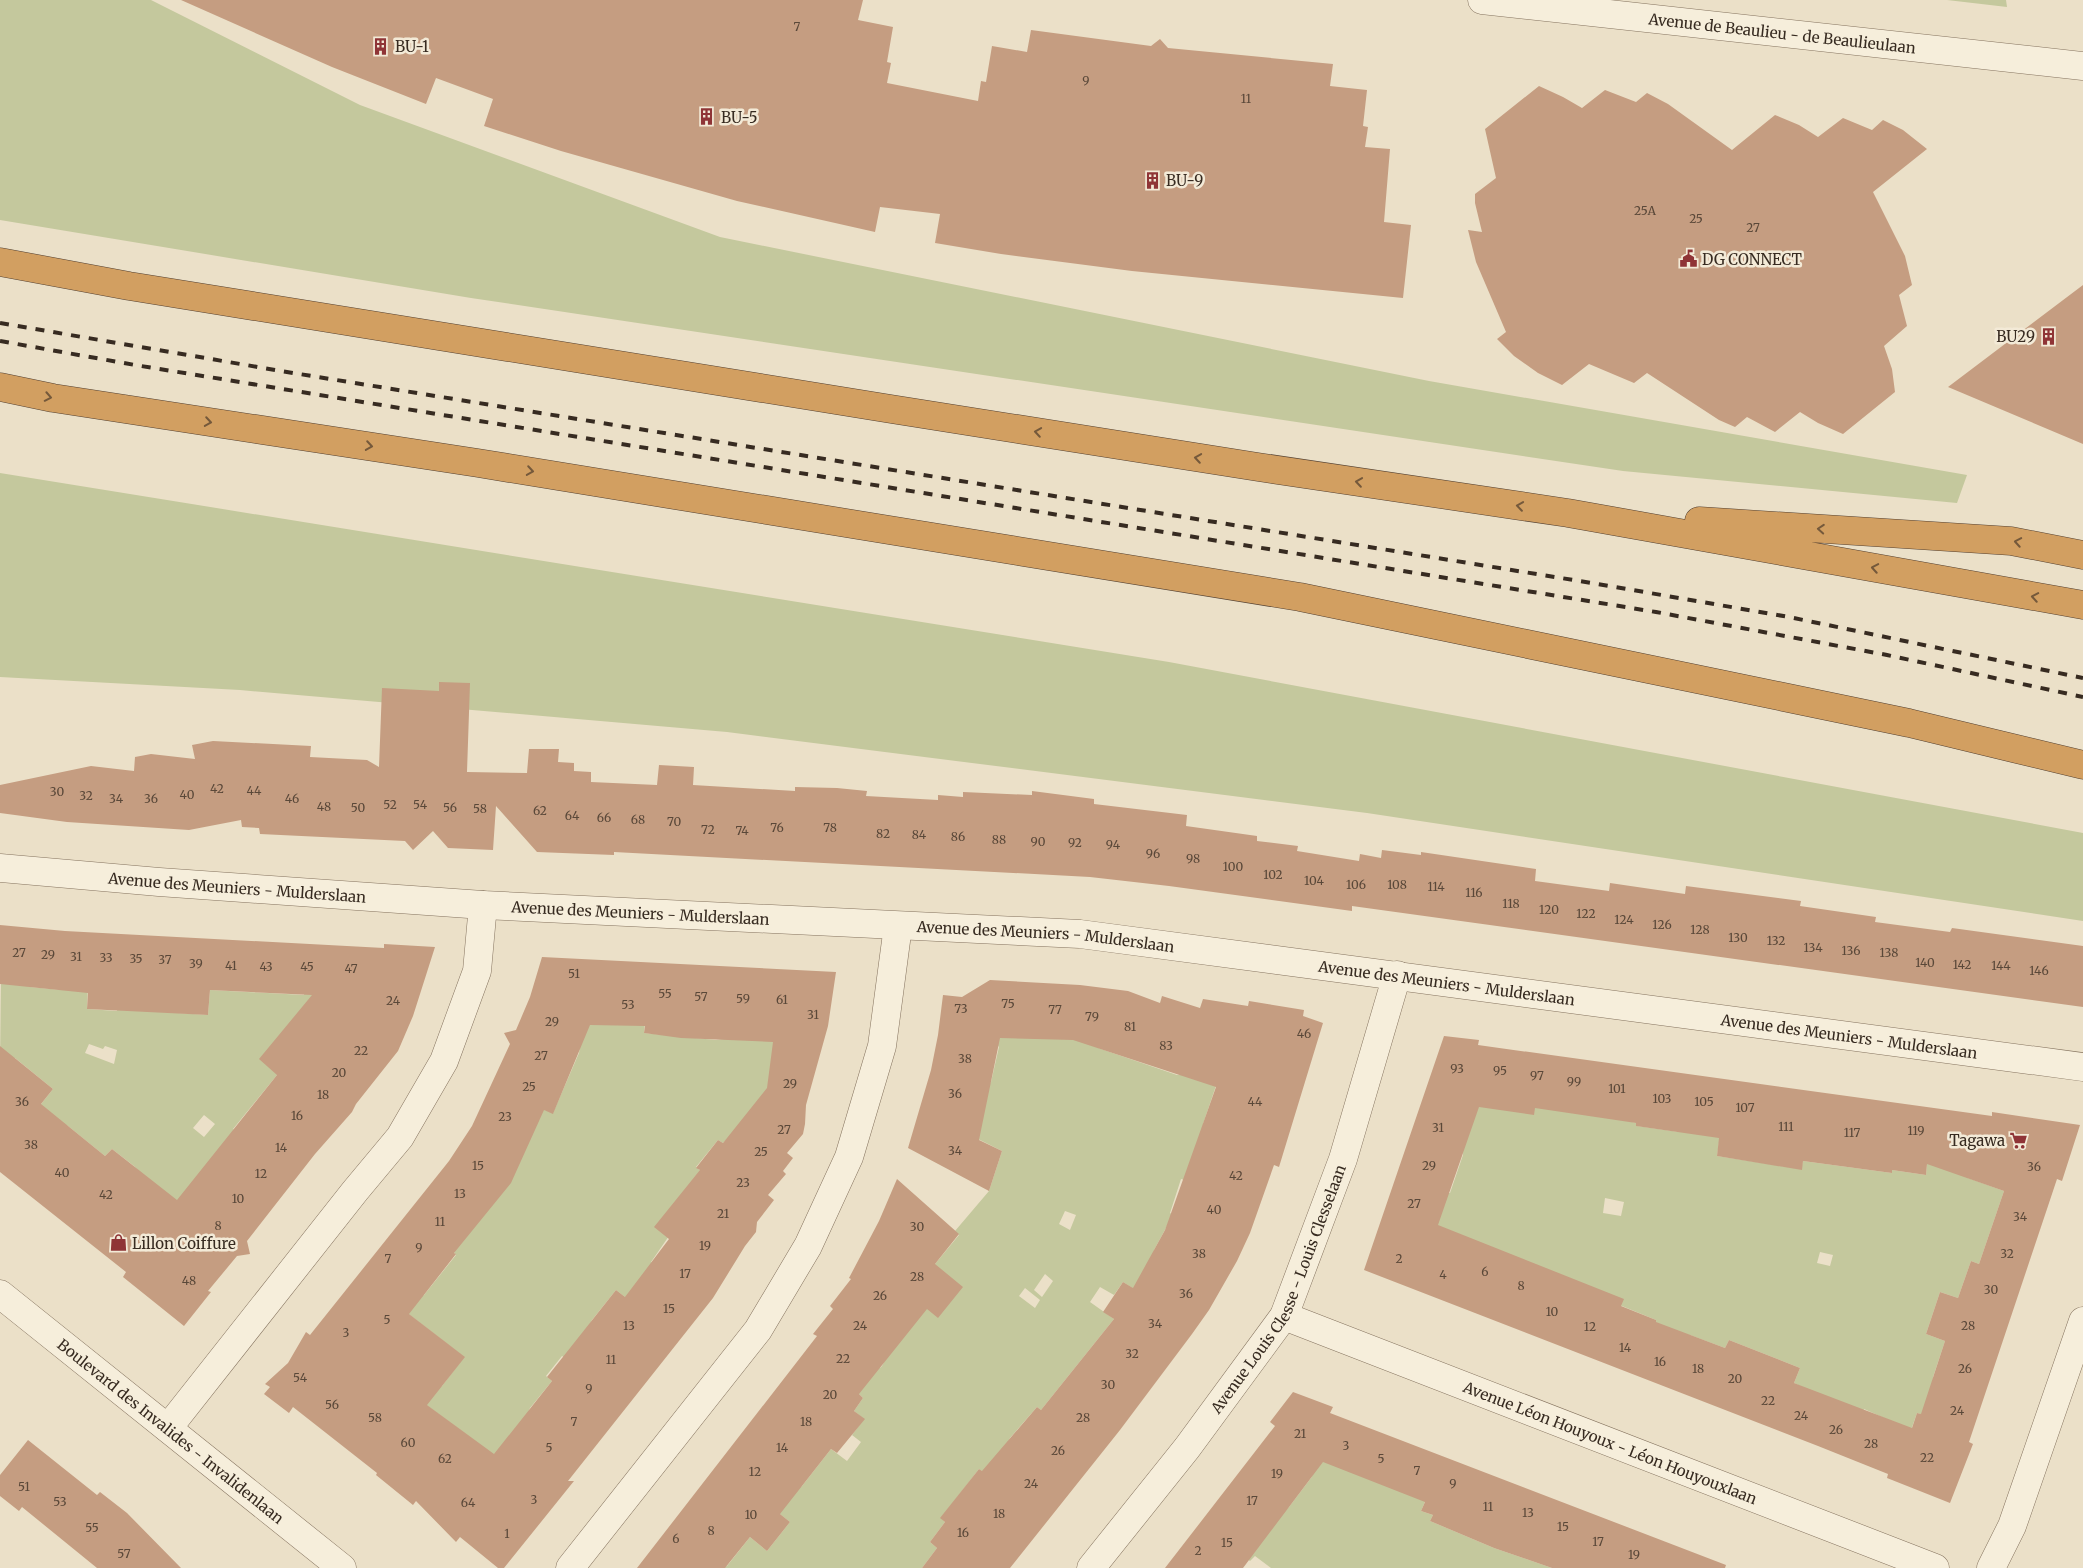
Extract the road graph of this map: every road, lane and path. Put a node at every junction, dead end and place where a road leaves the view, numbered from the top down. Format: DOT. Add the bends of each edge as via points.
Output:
graph roads {
  1 [pos="1482,0"];
  2 [pos="2083,66"];
  3 [pos="0,262"];
  4 [pos="0,388"];
  5 [pos="1568,513"];
  6 [pos="2083,555"];
  7 [pos="2083,606"];
  8 [pos="2083,766"];
  9 [pos="0,868"];
  10 [pos="483,905"];
  11 [pos="898,926"];
  12 [pos="1397,975"];
  13 [pos="2083,1067"];
  14 [pos="0,1294"];
  15 [pos="1284,1316"];
  16 [pos="2083,1321"];
  17 [pos="168,1428"];
  18 [pos="342,1568"];
  19 [pos="570,1568"];
  20 [pos="1091,1568"];
  21 [pos="1936,1568"];
  22 [pos="1991,1568"];
  1 -- 2 [label="street, Avenue de Beaulieu - de Beaulieulaan"];
  5 -- 3 [label="highway, one-way" via="910,412"];
  4 -- 8 [label="highway, one-way" via="1300,597 1909,723"];
  6 -- 5 [label="highway, one-way" via="2011,541"];
  7 -- 5 [label="highway, one-way"];
  9 -- 10 [label="street, Avenue des Meuniers - Mulderslaan"];
  10 -- 11 [label="street, Avenue des Meuniers - Mulderslaan"];
  10 -- 17 [label="street" via="477,971 444,1061 400,1137"];
  11 -- 12 [label="street, Avenue des Meuniers - Mulderslaan" via="1080,934"];
  11 -- 19 [label="street" via="882,1046 848,1156 808,1246 758,1330"];
  12 -- 13 [label="street, Avenue des Meuniers - Mulderslaan"];
  12 -- 15 [label="street, Avenue Louis Clesse - Louis Clesselaan" via="1343,1159"];
  14 -- 17 [label="street, Boulevard des Invalides - Invalidenlaan"];
  15 -- 20 [label="street, Avenue Louis Clesse - Louis Clesselaan" via="1187,1448"];
  15 -- 21 [label="street, Avenue Léon Houyoux - Léon Houyouxlaan"];
  16 -- 22 [label="street" via="2012,1526"];
  17 -- 18 [label="street, Boulevard des Invalides - Invalidenlaan"];
}
